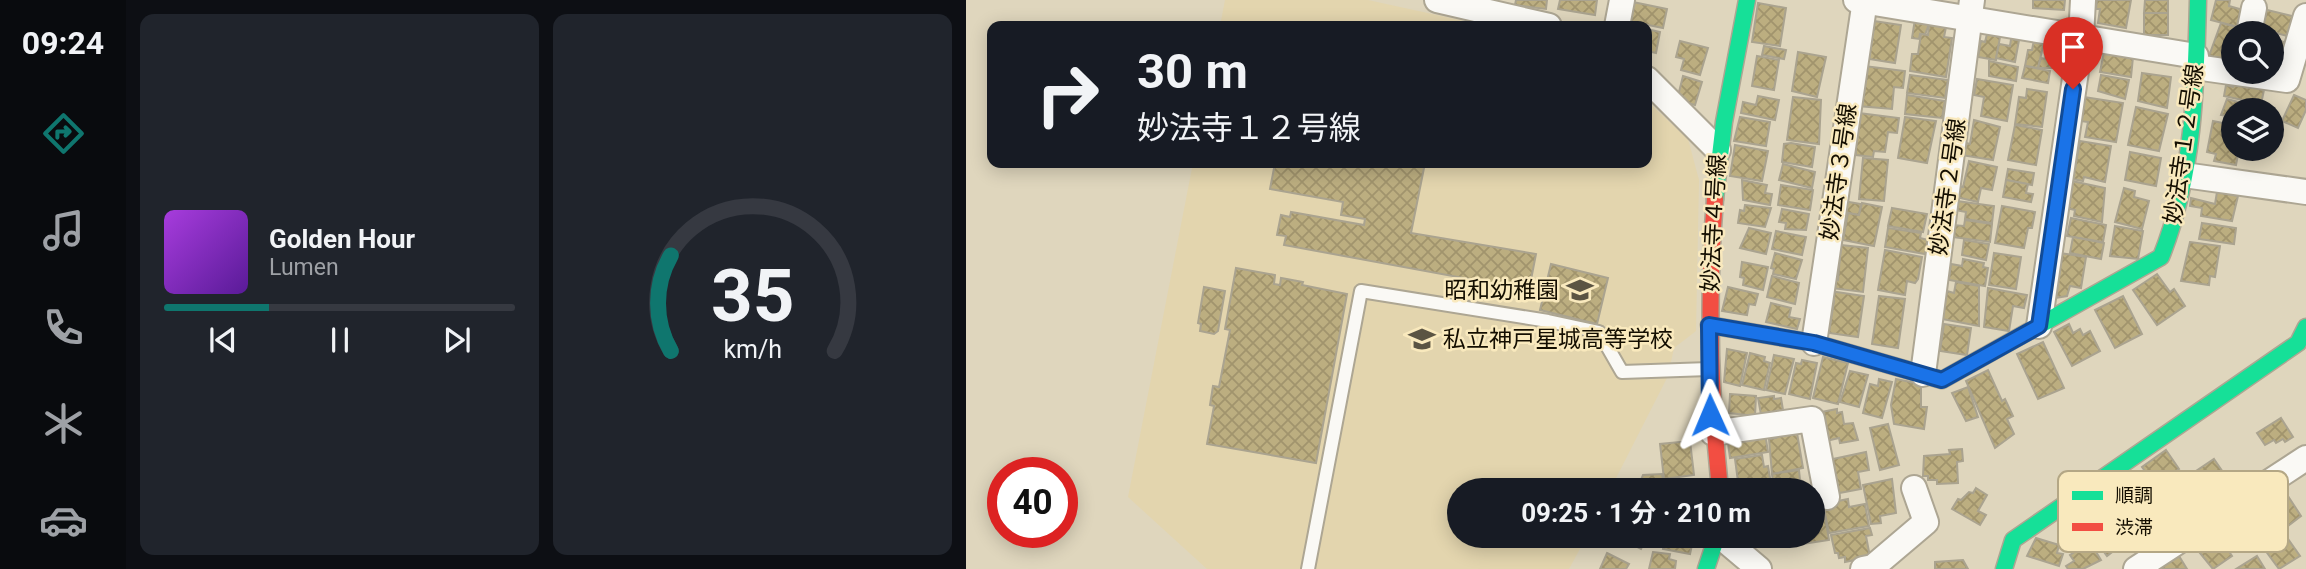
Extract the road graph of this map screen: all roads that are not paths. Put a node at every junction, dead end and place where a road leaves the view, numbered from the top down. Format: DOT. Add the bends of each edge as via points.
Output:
graph roads {
  1 [pos="1437,0"];
  2 [pos="1622,0"];
  3 [pos="1747,0"];
  4 [pos="1862,0"];
  5 [pos="2082,0"];
  6 [pos="2198,0"];
  7 [pos="1507,7"];
  8 [pos="2254,8"];
  9 [pos="1972,10"];
  10 [pos="2306,16"];
  11 [pos="1538,21"];
  12 [pos="1617,21"];
  13 [pos="2251,21"];
  14 [pos="2081,37"];
  15 [pos="2196,61"];
  16 [pos="2221,68"];
  17 [pos="2299,70"];
  18 [pos="2284,80"];
  19 [pos="1652,84"];
  20 [pos="1718,150"];
  21 [pos="2185,175"];
  22 [pos="2306,192"];
  23 [pos="1709,325"];
  24 [pos="2039,326"];
  25 [pos="2306,327"];
  26 [pos="1814,343"];
  27 [pos="1709,369"];
  28 [pos="1923,374"];
  29 [pos="1713,433"];
  30 [pos="2306,458"];
  31 [pos="2113,471"];
  32 [pos="2286,471"];
  33 [pos="1719,478"];
  34 [pos="1914,488"];
  35 [pos="1827,497"];
  36 [pos="2058,509"];
  37 [pos="1714,548"];
  38 [pos="1734,548"];
  39 [pos="2162,552"];
  40 [pos="1308,569"];
  41 [pos="1706,569"];
  42 [pos="1759,569"];
  43 [pos="1863,569"];
  44 [pos="2004,569"];
  45 [pos="2136,569"];
  1 -- 7 [label="street"];
  2 -- 12 [label="street"];
  3 -- 20 [label="street, 妙法寺４号線"];
  4 -- 9 [label="street"];
  4 -- 26 [label="street, 妙法寺３号線"];
  5 -- 14 [label="street"];
  6 -- 15 [label="street, 妙法寺１２号線"];
  7 -- 11 [label="street"];
  8 -- 13 [label="street"];
  9 -- 14 [label="street"];
  9 -- 28 [label="street, 妙法寺２号線"];
  10 -- 17 [label="street"];
  14 -- 15 [label="street"];
  14 -- 24 [label="street"];
  15 -- 16 [label="street"];
  15 -- 21 [label="street, 妙法寺１２号線"];
  17 -- 18 [label="street"];
  19 -- 20 [label="street"];
  20 -- 23 [label="street, 妙法寺４号線"];
  21 -- 22 [label="street"];
  21 -- 24 [label="street, 妙法寺１２号線" via="2173,233 2161,257"];
  23 -- 26 [label="street, 妙法寺１２号線"];
  23 -- 27 [label="street, 妙法寺４号線"];
  24 -- 28 [label="street, 妙法寺１２号線" via="1942,380"];
  25 -- 31 [label="street" via="2298,343"];
  26 -- 28 [label="street, 妙法寺１２号線"];
  27 -- 29 [label="street, 妙法寺４号線"];
  27 -- 40 [label="lane" via="1622,372 1599,332 1361,291"];
  29 -- 33 [label="street, 妙法寺４号線"];
  29 -- 35 [label="street" via="1812,419"];
  30 -- 32 [label="street"];
  34 -- 43 [label="street" via="1926,522 1873,567"];
  36 -- 44 [label="street" via="2013,540"];
  37 -- 41 [label="street"];
  38 -- 42 [label="street"];
  39 -- 45 [label="street"];
}
